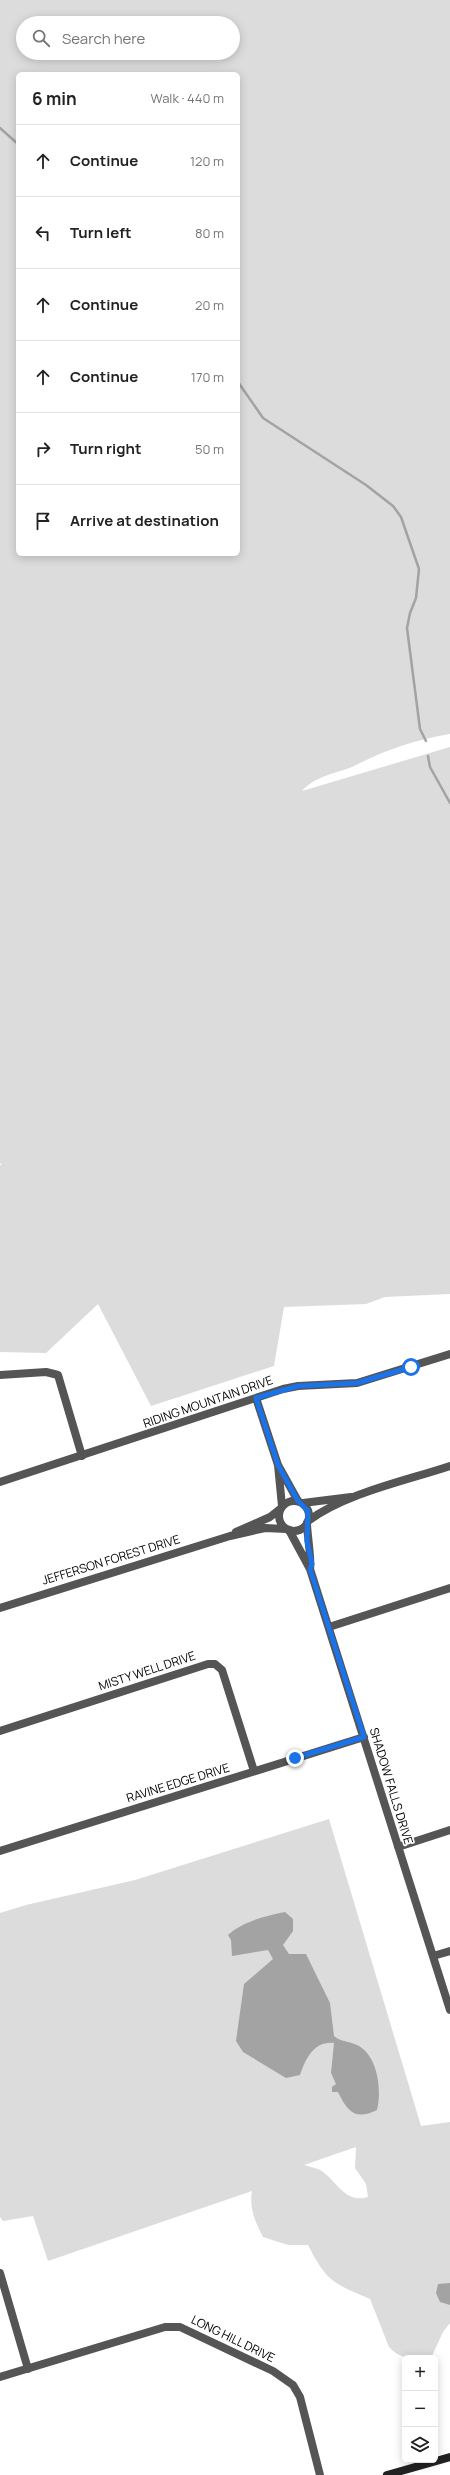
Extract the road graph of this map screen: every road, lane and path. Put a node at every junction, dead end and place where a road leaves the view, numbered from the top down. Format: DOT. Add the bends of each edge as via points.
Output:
graph roads {
  1 [pos="450,1354"];
  2 [pos="0,1375"];
  3 [pos="256,1398"];
  4 [pos="82,1456"];
  5 [pos="278,1465"];
  6 [pos="450,1466"];
  7 [pos="0,1482"];
  8 [pos="356,1496"];
  9 [pos="300,1502"];
  10 [pos="281,1508"];
  11 [pos="308,1522"];
  12 [pos="288,1529"];
  13 [pos="230,1536"];
  14 [pos="310,1569"];
  15 [pos="450,1588"];
  16 [pos="0,1608"];
  17 [pos="329,1627"];
  18 [pos="0,1731"];
  19 [pos="364,1737"];
  20 [pos="254,1771"];
  21 [pos="450,1830"];
  22 [pos="398,1846"];
  23 [pos="0,1852"];
  24 [pos="450,1951"];
  25 [pos="433,1956"];
  26 [pos="450,2010"];
  27 [pos="0,2273"];
  28 [pos="28,2368"];
  29 [pos="0,2377"];
  30 [pos="450,2458"];
  31 [pos="320,2475"];
  32 [pos="387,2475"];
  1 -- 3 [label="street, RIDING MOUNTAIN DRIVE" via="357,1383 298,1386"];
  2 -- 4 [label="street" via="46,1372 58,1375"];
  3 -- 4 [label="street, RIDING MOUNTAIN DRIVE"];
  3 -- 5 [label="street"];
  4 -- 7 [label="street, RIDING MOUNTAIN DRIVE"];
  5 -- 9 [label="street"];
  5 -- 10 [label="street"];
  6 -- 8 [label="street"];
  8 -- 9 [label="street"];
  8 -- 11 [label="street" via="323,1510"];
  9 -- 10 [label="street" via="289,1501"];
  9 -- 11 [label="street" via="308,1511"];
  10 -- 12 [label="street" via="280,1522"];
  10 -- 13 [label="street, JEFFERSON FOREST DRIVE" via="270,1517"];
  11 -- 12 [label="street" via="300,1530"];
  11 -- 14 [label="street, SHADOW FALLS DRIVE" via="307,1541 312,1564"];
  12 -- 13 [label="street, JEFFERSON FOREST DRIVE" via="265,1528"];
  12 -- 14 [label="street, SHADOW FALLS DRIVE"];
  13 -- 16 [label="street, JEFFERSON FOREST DRIVE"];
  14 -- 17 [label="street, SHADOW FALLS DRIVE"];
  15 -- 17 [label="street"];
  17 -- 19 [label="street, SHADOW FALLS DRIVE"];
  18 -- 20 [label="street, MISTY WELL DRIVE" via="208,1664 215,1664 222,1670 226,1680"];
  19 -- 20 [label="street, RAVINE EDGE DRIVE"];
  19 -- 22 [label="street, SHADOW FALLS DRIVE"];
  20 -- 23 [label="street, RAVINE EDGE DRIVE"];
  21 -- 22 [label="street"];
  22 -- 25 [label="street, SHADOW FALLS DRIVE"];
  24 -- 25 [label="street"];
  25 -- 26 [label="street, SHADOW FALLS DRIVE"];
  27 -- 28 [label="street"];
  28 -- 29 [label="street, LONG HILL DRIVE"];
  28 -- 31 [label="street, LONG HILL DRIVE" via="165,2327 180,2327 273,2371 293,2385 300,2397"];
  30 -- 32 [label="main road"];
}
